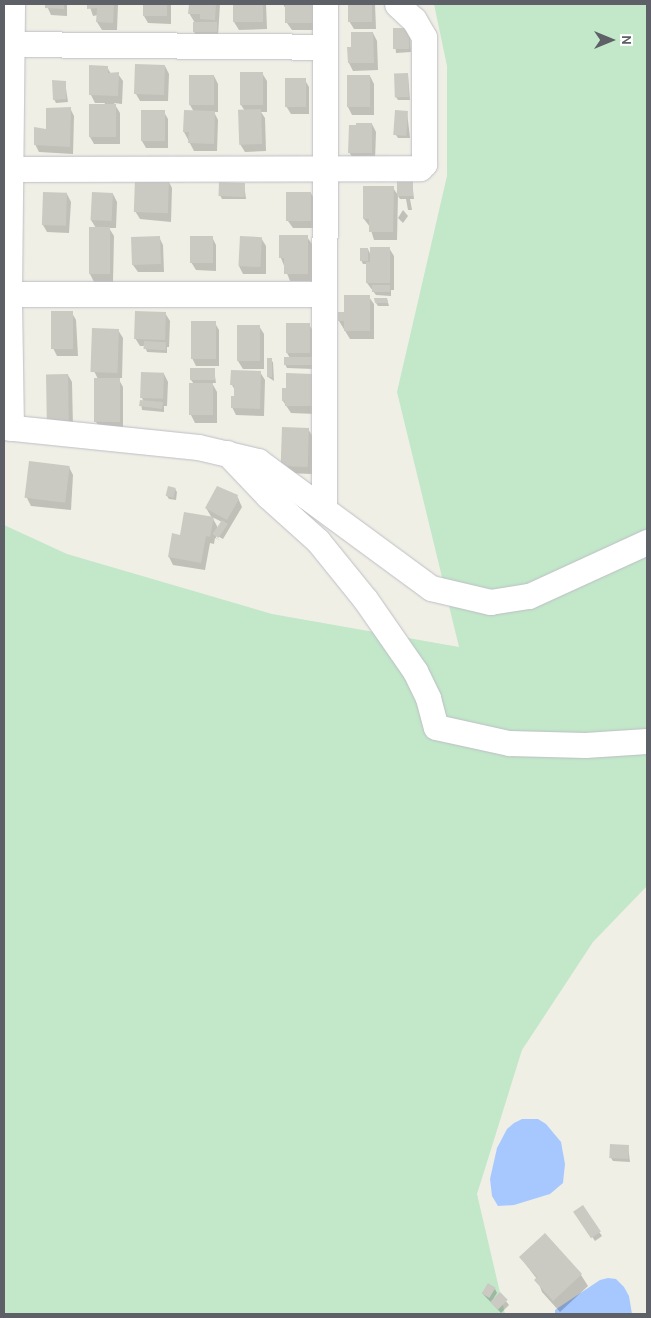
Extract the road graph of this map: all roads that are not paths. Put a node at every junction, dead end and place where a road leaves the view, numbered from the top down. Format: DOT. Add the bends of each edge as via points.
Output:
graph roads {
  1 [pos="12,4"];
  2 [pos="325,4"];
  3 [pos="397,4"];
  4 [pos="8,44"];
  5 [pos="324,46"];
  6 [pos="8,169"];
  7 [pos="323,170"];
  8 [pos="6,294"];
  9 [pos="324,294"];
  10 [pos="8,428"];
  11 [pos="227,453"];
  12 [pos="324,508"];
  13 [pos="647,542"];
  14 [pos="647,741"];
  1 -- 4 [label="street"];
  2 -- 5 [label="street"];
  3 -- 7 [label="street" via="414,20 424,37 424,164 420,168"];
  4 -- 5 [label="street"];
  4 -- 6 [label="street"];
  5 -- 7 [label="street"];
  6 -- 7 [label="street"];
  6 -- 8 [label="street"];
  7 -- 9 [label="street"];
  8 -- 9 [label="street"];
  8 -- 10 [label="street"];
  9 -- 12 [label="street"];
  10 -- 11 [label="street" via="198,446"];
  11 -- 12 [label="street" via="258,461"];
  11 -- 14 [label="street" via="318,541 364,599 415,671 428,698 436,727 509,744 585,745"];
  12 -- 13 [label="street" via="431,588 490,602 529,596"];
}
